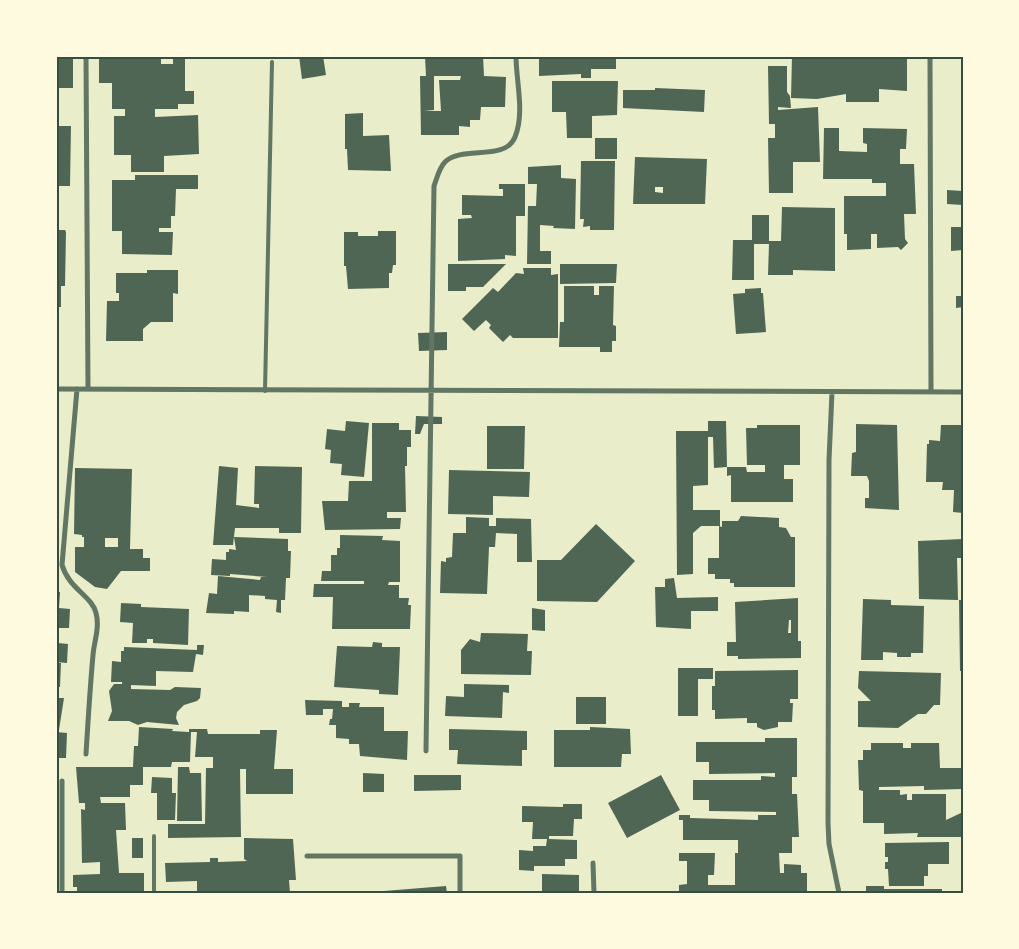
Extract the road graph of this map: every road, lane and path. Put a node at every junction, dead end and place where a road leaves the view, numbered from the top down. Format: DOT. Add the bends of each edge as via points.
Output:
graph roads {
  1 [pos="86,56"];
  2 [pos="516,56"];
  3 [pos="930,56"];
  4 [pos="272,62"];
  5 [pos="56,389"];
  6 [pos="77,389"];
  7 [pos="88,389"];
  8 [pos="265,391"];
  9 [pos="432,391"];
  10 [pos="931,391"];
  11 [pos="832,392"];
  12 [pos="963,392"];
  13 [pos="426,751"];
  14 [pos="86,754"];
  15 [pos="62,781"];
  16 [pos="154,836"];
  17 [pos="307,856"];
  18 [pos="593,863"];
  19 [pos="62,893"];
  20 [pos="154,893"];
  21 [pos="460,893"];
  22 [pos="594,893"];
  23 [pos="839,893"];
  1 -- 7 [label="street"];
  2 -- 9 [label="street" via="519,117 511,143 489,152 454,156 445,162 434,186"];
  3 -- 10 [label="street"];
  4 -- 8 [label="lane"];
  5 -- 6 [label="street"];
  6 -- 7 [label="street"];
  6 -- 14 [label="street" via="62,565 69,581 93,606 98,623"];
  7 -- 8 [label="street"];
  8 -- 9 [label="street"];
  9 -- 11 [label="street"];
  9 -- 13 [label="street"];
  10 -- 11 [label="street"];
  10 -- 12 [label="street"];
  11 -- 23 [label="street" via="828,822"];
  15 -- 19 [label="street"];
  16 -- 20 [label="lane"];
  17 -- 21 [label="street" via="460,856"];
  18 -- 22 [label="street"];
}
